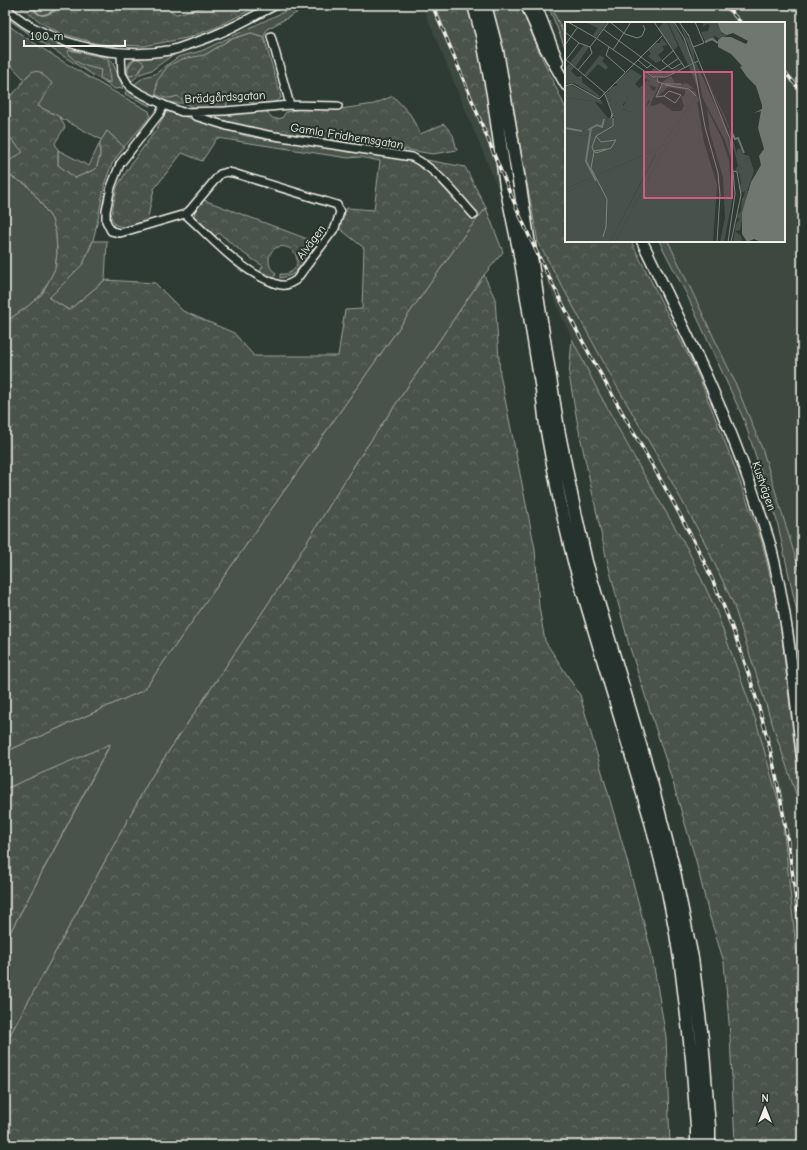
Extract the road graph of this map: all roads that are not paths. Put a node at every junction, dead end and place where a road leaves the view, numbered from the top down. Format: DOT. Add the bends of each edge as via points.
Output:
graph roads {
  1 [pos="276,5"];
  2 [pos="474,5"];
  3 [pos="485,5"];
  4 [pos="526,5"];
  5 [pos="536,5"];
  6 [pos="5,8"];
  7 [pos="271,36"];
  8 [pos="121,54"];
  9 [pos="565,82"];
  10 [pos="565,83"];
  11 [pos="164,105"];
  12 [pos="290,105"];
  13 [pos="338,106"];
  14 [pos="196,116"];
  15 [pos="185,214"];
  16 [pos="474,215"];
  17 [pos="642,242"];
  18 [pos="802,757"];
  19 [pos="692,1058"];
  20 [pos="691,1145"];
  21 [pos="697,1145"];
  22 [pos="710,1145"];
  1 -- 8 [label="street" via="227,30 172,50"];
  2 -- 19 [label="highway" via="493,94 506,186 519,249 560,502 574,561 665,876 681,965"];
  3 -- 22 [label="highway" via="497,51 558,429 572,499 592,583 651,782 673,867 692,958 702,1039"];
  4 -- 10 [label="main road" via="544,46"];
  5 -- 9 [label="main road"];
  6 -- 8 [label="street" via="30,26 58,38"];
  7 -- 12 [label="street"];
  8 -- 11 [label="street, Brädgårdsgatan" via="122,74 126,84"];
  11 -- 12 [label="street, Brädgårdsgatan" via="182,112"];
  11 -- 15 [label="street" via="120,164 111,187 106,221 111,231 120,233"];
  12 -- 13 [label="street, Brädgårdsgatan"];
  14 -- 16 [label="street, Gamla Fridhemsgatan" via="268,135 412,157 436,173"];
  15 -- 15 [label="street, Alvägen" via="248,270 257,276 289,285 296,280 335,228 340,212 337,205 227,172 220,174"];
  17 -- 18 [label="main road, Kustvägen" via="723,414 770,544 784,613"];
  19 -- 20 [label="highway"];
  19 -- 21 [label="highway"];
}
